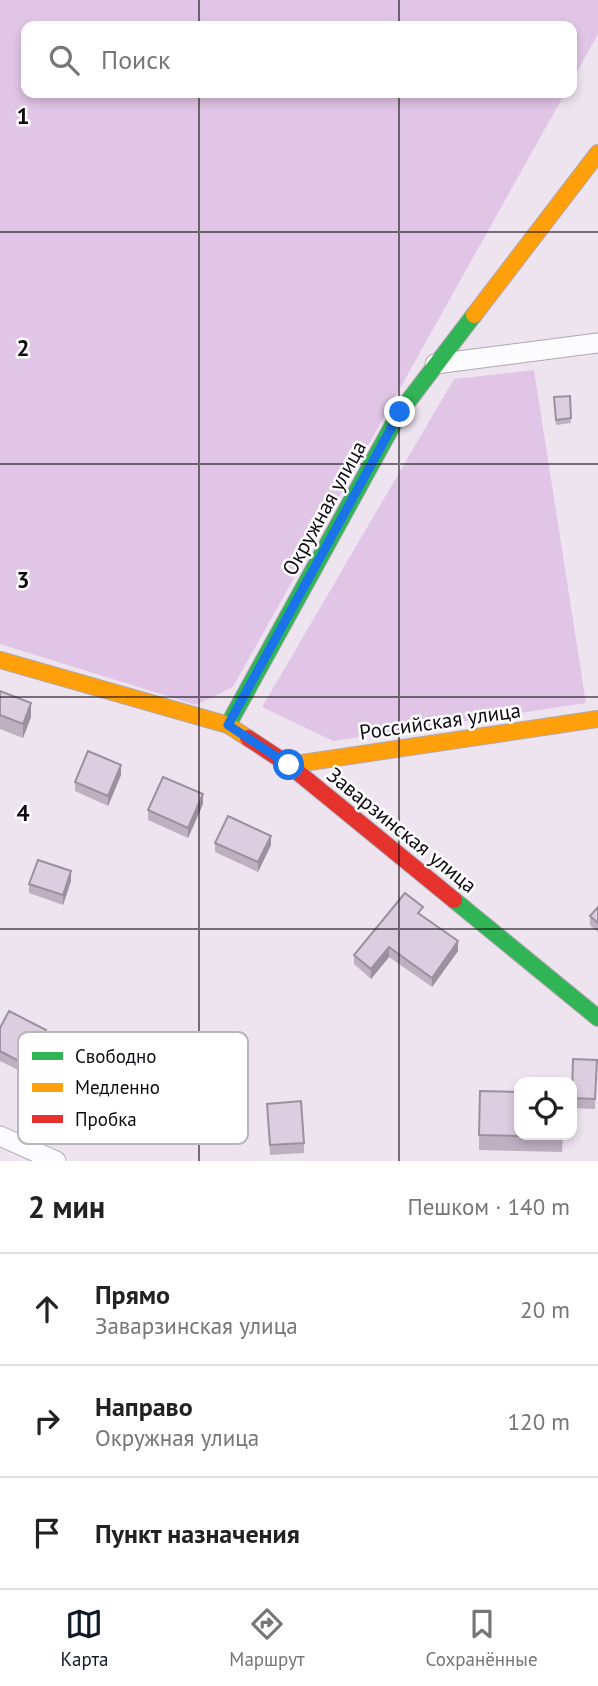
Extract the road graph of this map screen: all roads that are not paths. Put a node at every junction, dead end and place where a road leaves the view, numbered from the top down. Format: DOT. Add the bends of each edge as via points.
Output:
graph roads {
  1 [pos="598,153"];
  2 [pos="598,343"];
  3 [pos="435,364"];
  4 [pos="0,660"];
  5 [pos="598,719"];
  6 [pos="228,725"];
  7 [pos="289,765"];
  8 [pos="598,1018"];
  9 [pos="0,1136"];
  10 [pos="56,1161"];
  1 -- 3 [label="street, Окружная улица"];
  2 -- 3 [label="street"];
  3 -- 6 [label="street, Окружная улица" via="400,412"];
  4 -- 6 [label="street, Заварзинская улица"];
  5 -- 7 [label="street, Российская улица"];
  6 -- 7 [label="street, Заварзинская улица"];
  7 -- 8 [label="street, Заварзинская улица"];
  9 -- 10 [label="street"];
}
